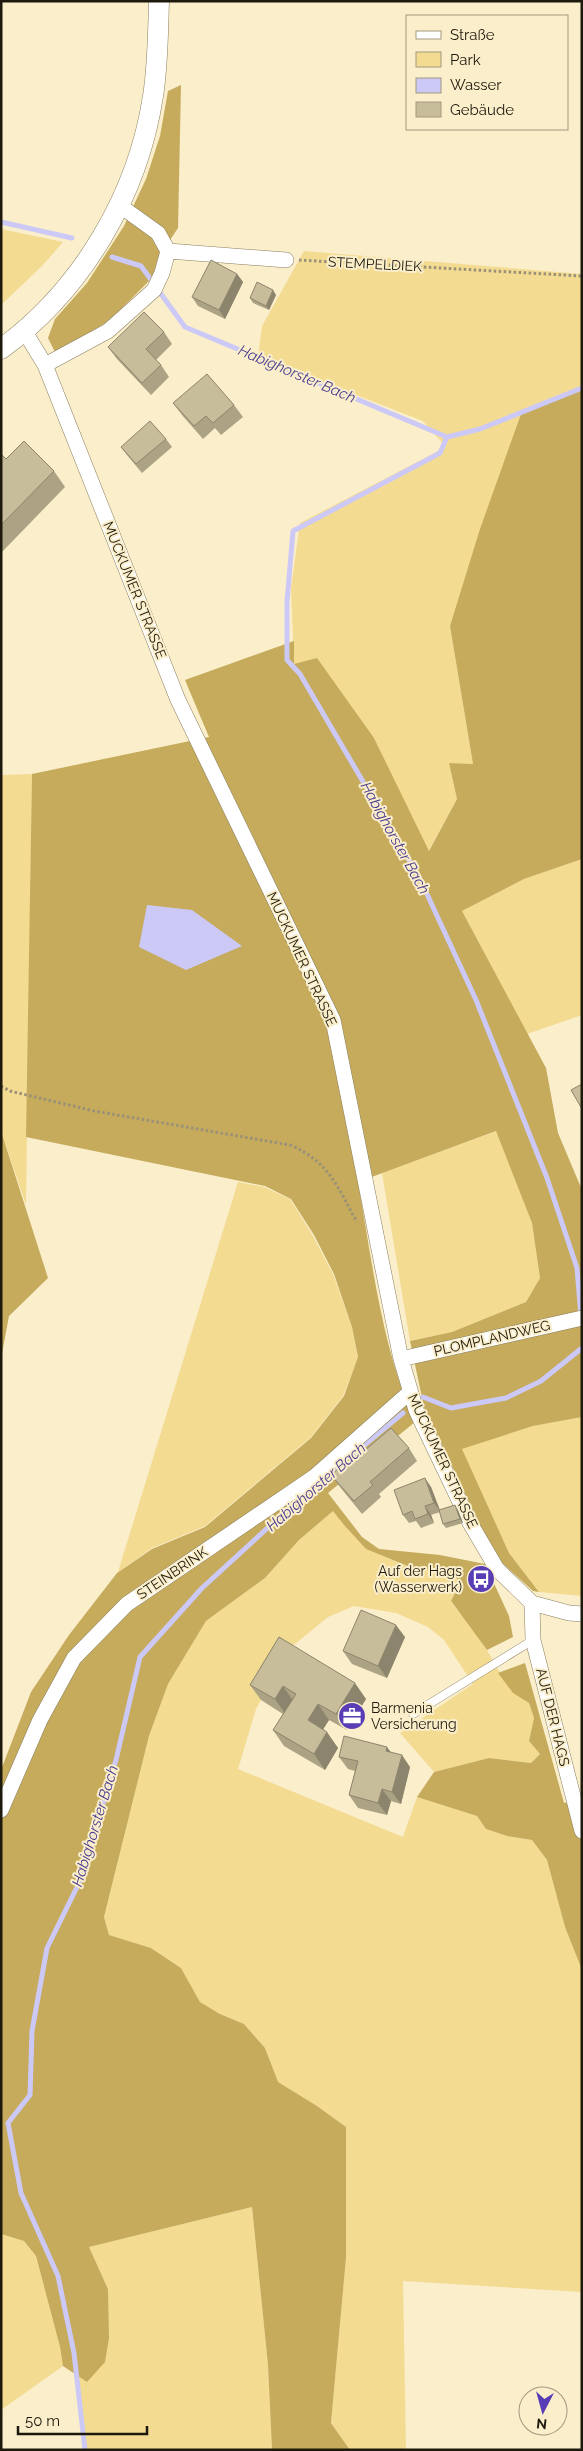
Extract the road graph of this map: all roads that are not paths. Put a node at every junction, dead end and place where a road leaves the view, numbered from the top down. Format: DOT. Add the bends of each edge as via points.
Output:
graph roads {
  1 [pos="159,1"];
  2 [pos="119,205"];
  3 [pos="168,251"];
  4 [pos="286,260"];
  5 [pos="25,332"];
  6 [pos="1,349"];
  7 [pos="45,366"];
  8 [pos="582,1318"];
  9 [pos="401,1359"];
  10 [pos="410,1392"];
  11 [pos="532,1602"];
  12 [pos="582,1614"];
  13 [pos="533,1640"];
  14 [pos="413,1714"];
  15 [pos="578,1800"];
  16 [pos="1,1810"];
  17 [pos="582,1831"];
  1 -- 2 [label="street" via="154,95 145,136"];
  2 -- 3 [label="street" via="158,233"];
  2 -- 5 [label="street" via="100,241 66,290"];
  3 -- 4 [label="street"];
  3 -- 7 [label="street" via="154,290 108,332"];
  5 -- 6 [label="street"];
  5 -- 7 [label="street, MUCKUMER STRASSE"];
  7 -- 9 [label="street, MUCKUMER STRASSE" via="178,700 333,1020"];
  8 -- 9 [label="street, PLOMPLANDWEG"];
  9 -- 10 [label="street, MUCKUMER STRASSE"];
  10 -- 11 [label="street, MUCKUMER STRASSE" via="470,1523 492,1562"];
  10 -- 16 [label="street, STEINBRINK" via="314,1477 127,1604 74,1658 40,1720"];
  11 -- 12 [label="street, MUCKUMER STRASSE"];
  11 -- 13 [label="street, AUF DER HAGS"];
  13 -- 14 [label="lane"];
  13 -- 15 [label="street, AUF DER HAGS"];
  15 -- 17 [label="street, AUF DER HAGS"];
}
